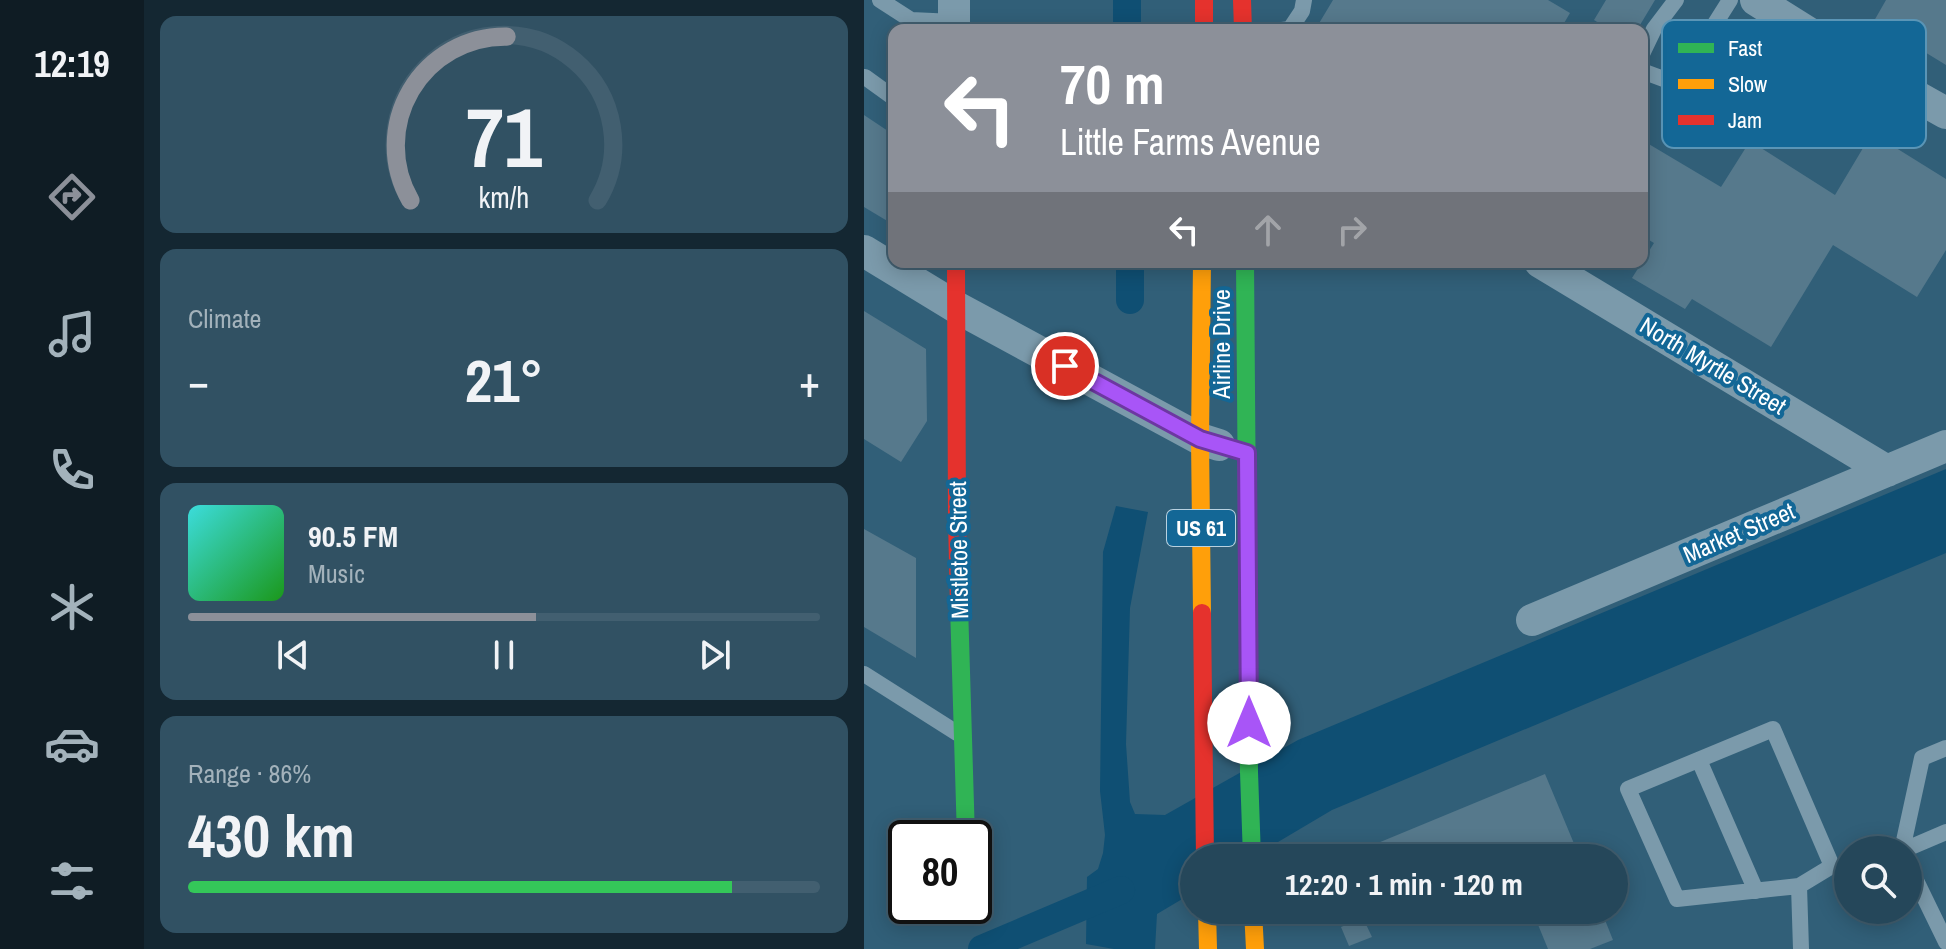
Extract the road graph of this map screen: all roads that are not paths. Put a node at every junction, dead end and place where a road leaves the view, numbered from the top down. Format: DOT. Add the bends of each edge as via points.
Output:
graph roads {
  1 [pos="880,0"];
  2 [pos="1204,0"];
  3 [pos="1242,0"];
  4 [pos="1304,0"];
  5 [pos="1676,0"];
  6 [pos="1730,0"];
  7 [pos="1756,0"];
  8 [pos="954,17"];
  9 [pos="1717,20"];
  10 [pos="1788,20"];
  11 [pos="1204,24"];
  12 [pos="1243,24"];
  13 [pos="1294,24"];
  14 [pos="1648,42"];
  15 [pos="865,77"];
  16 [pos="888,94"];
  17 [pos="1926,102"];
  18 [pos="1946,113"];
  19 [pos="864,251"];
  20 [pos="888,266"];
  21 [pos="892,268"];
  22 [pos="956,268"];
  23 [pos="1202,268"];
  24 [pos="1245,268"];
  25 [pos="1550,268"];
  26 [pos="956,307"];
  27 [pos="1200,439"];
  28 [pos="1946,446"];
  29 [pos="1247,453"];
  30 [pos="1887,471"];
  31 [pos="1532,620"];
  32 [pos="864,674"];
  33 [pos="963,737"];
  34 [pos="1946,748"];
  35 [pos="1699,760"];
  36 [pos="965,820"];
  37 [pos="1946,832"];
  38 [pos="1906,836"];
  39 [pos="1922,842"];
  40 [pos="1205,844"];
  41 [pos="1252,844"];
  42 [pos="1799,886"];
  43 [pos="1756,891"];
  44 [pos="1922,893"];
  45 [pos="1207,924"];
  46 [pos="1254,924"];
  47 [pos="1946,942"];
  48 [pos="1208,949"];
  49 [pos="1255,949"];
  50 [pos="1801,949"];
  1 -- 8 [label="lane" via="911,20"];
  2 -- 11 [label="main road"];
  3 -- 12 [label="main road"];
  4 -- 13 [label="lane"];
  5 -- 14 [label="lane"];
  6 -- 9 [label="lane"];
  7 -- 10 [label="street"];
  15 -- 16 [label="lane"];
  17 -- 18 [label="street"];
  19 -- 20 [label="street"];
  21 -- 26 [label="street"];
  22 -- 26 [label="main road, Mistletoe Street"];
  23 -- 27 [label="main road, Airline Drive / US 61"];
  24 -- 29 [label="main road, Airline Drive / US 61"];
  25 -- 30 [label="street, North Myrtle Street"];
  26 -- 27 [label="street"];
  26 -- 33 [label="main road, Mistletoe Street"];
  27 -- 29 [label="street"];
  27 -- 40 [label="main road, Airline Drive / US 61"];
  28 -- 30 [label="street, Market Street"];
  29 -- 41 [label="main road, Airline Drive / US 61"];
  30 -- 31 [label="street, Market Street"];
  32 -- 33 [label="lane"];
  33 -- 36 [label="main road, Mistletoe Street"];
  34 -- 38 [label="lane" via="1922,758"];
  35 -- 42 [label="lane" via="1773,729 1832,866"];
  35 -- 43 [label="lane"];
  35 -- 43 [label="lane" via="1628,789 1677,899"];
  37 -- 39 [label="lane"];
  42 -- 43 [label="lane"];
  42 -- 50 [label="lane"];
  44 -- 47 [label="lane"];
  45 -- 48 [label="main road"];
  46 -- 49 [label="main road"];
}
